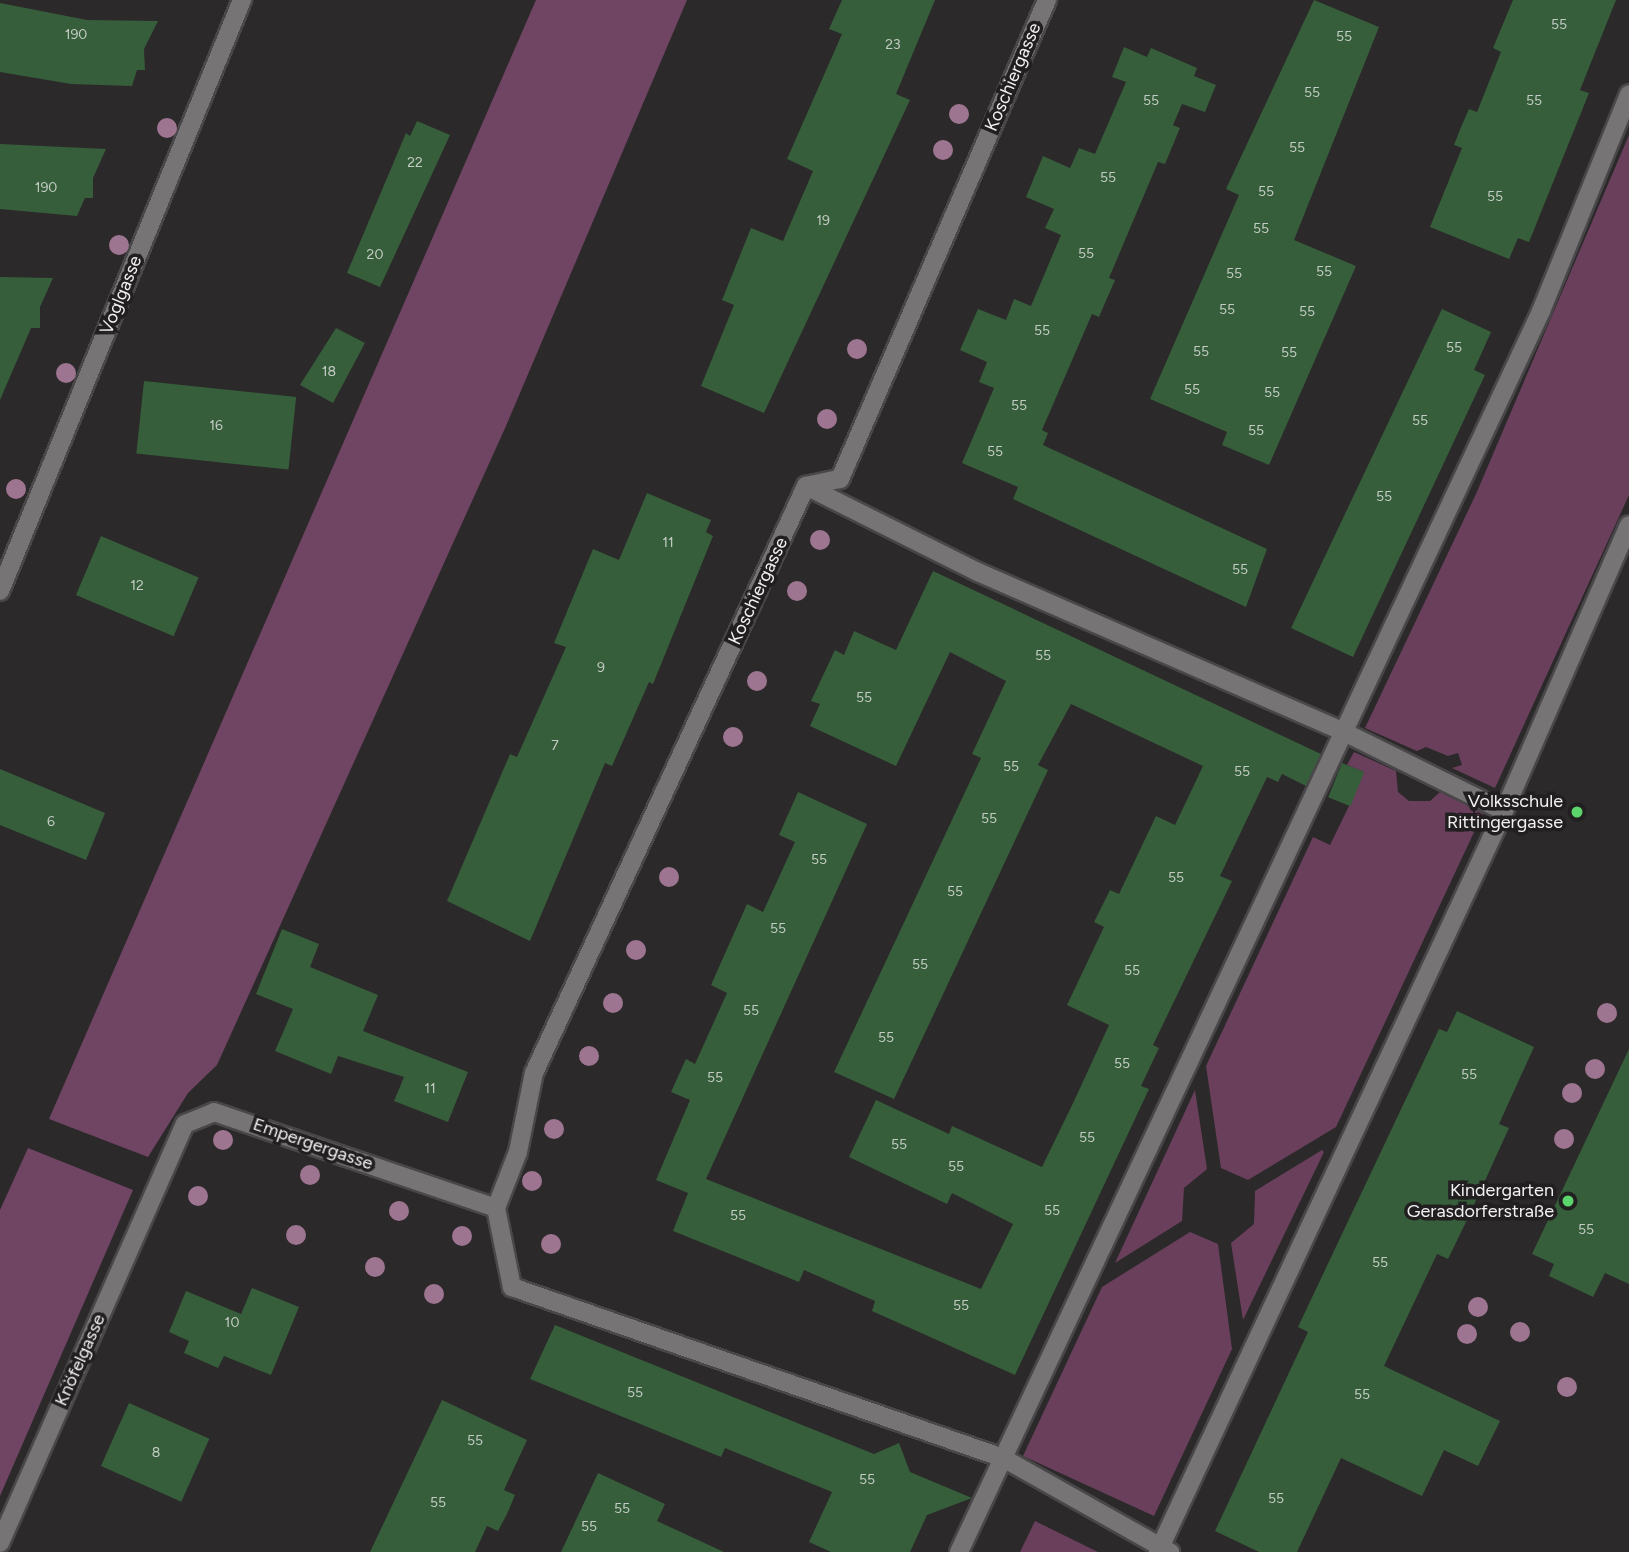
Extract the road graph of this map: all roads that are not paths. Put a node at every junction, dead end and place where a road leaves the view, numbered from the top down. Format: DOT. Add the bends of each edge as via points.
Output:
graph roads {
  1 [pos="242,0"];
  2 [pos="1047,0"];
  3 [pos="1629,94"];
  4 [pos="806,486"];
  5 [pos="1629,525"];
  6 [pos="0,591"];
  7 [pos="1346,733"];
  8 [pos="1504,811"];
  9 [pos="160,1178"];
  10 [pos="496,1208"];
  11 [pos="1003,1458"];
  12 [pos="0,1543"];
  13 [pos="1163,1550"];
  14 [pos="959,1552"];
  1 -- 6 [label="street, Voglgasse"];
  2 -- 4 [label="street, Koschiergasse" via="840,480"];
  3 -- 7 [label="street" via="1541,311"];
  4 -- 7 [label="street" via="978,572"];
  4 -- 10 [label="street, Koschiergasse" via="534,1073 518,1152"];
  5 -- 8 [label="street"];
  7 -- 8 [label="street"];
  7 -- 11 [label="street"];
  8 -- 13 [label="street"];
  9 -- 10 [label="street, Empergergasse" via="185,1124 214,1112"];
  9 -- 12 [label="street, Knöfelgasse"];
  10 -- 11 [label="street" via="512,1287"];
  11 -- 13 [label="street"];
  11 -- 14 [label="street"];
}
